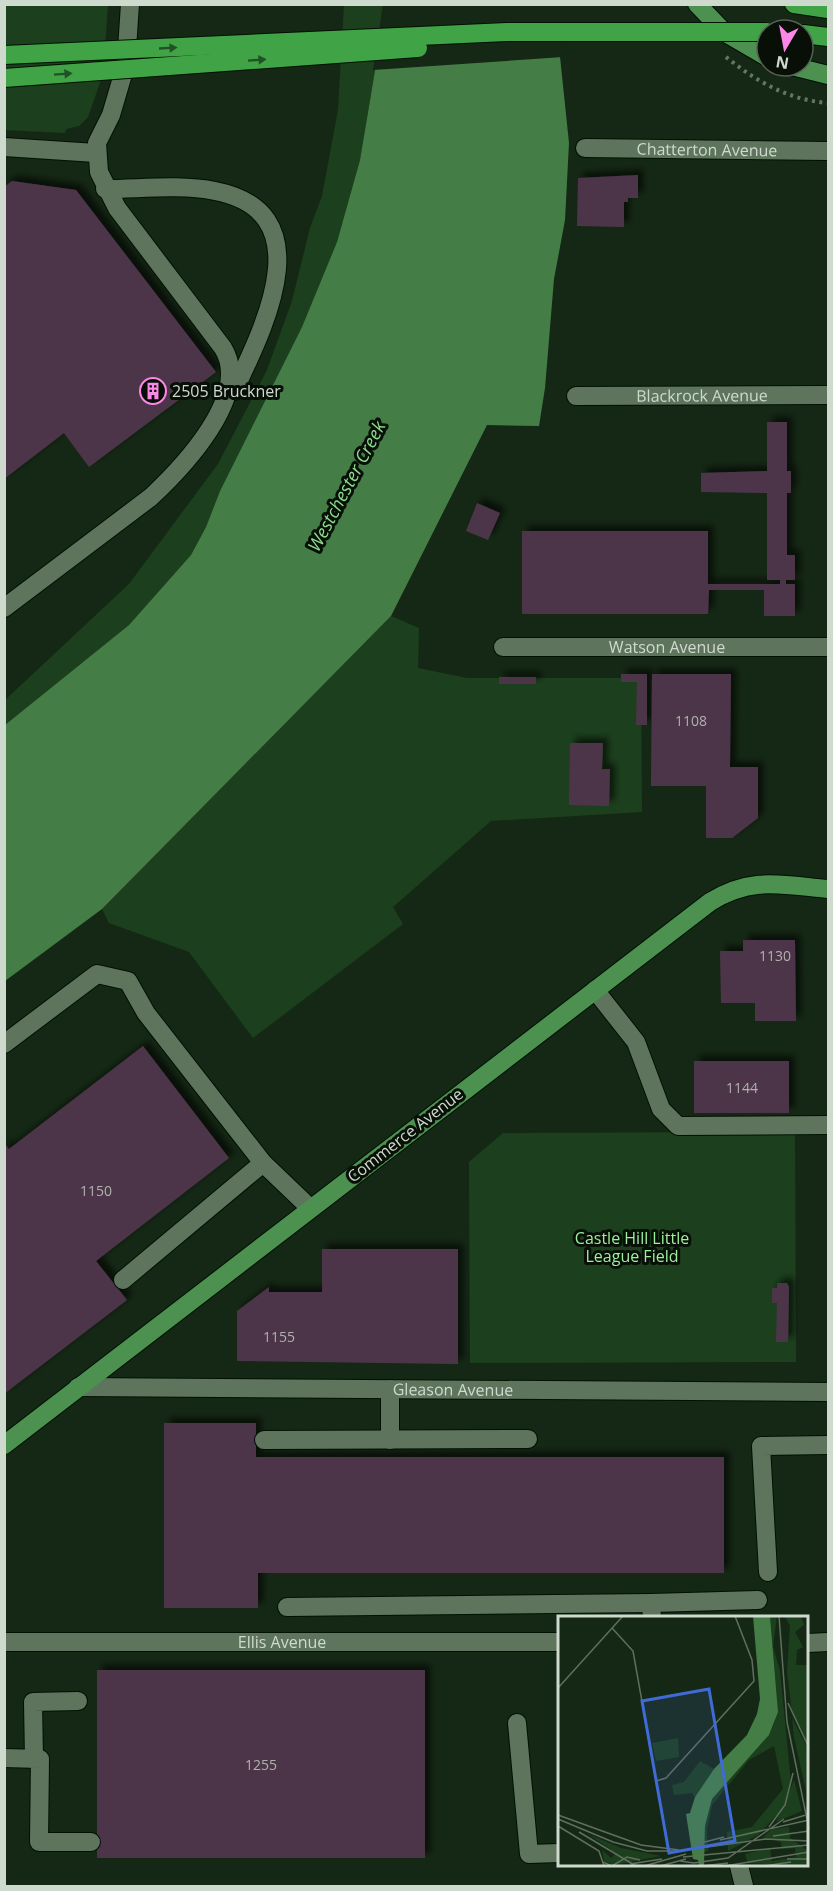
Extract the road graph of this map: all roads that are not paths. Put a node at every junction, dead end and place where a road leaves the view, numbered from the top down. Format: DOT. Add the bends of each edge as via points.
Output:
graph roads {
  1 [pos="130,4"];
  2 [pos="697,4"];
  3 [pos="794,4"];
  4 [pos="828,9"];
  5 [pos="689,31"];
  6 [pos="755,32"];
  7 [pos="755,50"];
  8 [pos="4,55"];
  9 [pos="4,78"];
  10 [pos="4,147"];
  11 [pos="585,148"];
  12 [pos="828,151"];
  13 [pos="96,153"];
  14 [pos="105,189"];
  15 [pos="828,395"];
  16 [pos="576,396"];
  17 [pos="4,610"];
  18 [pos="503,647"];
  19 [pos="828,647"];
  20 [pos="828,889"];
  21 [pos="595,990"];
  22 [pos="4,1044"];
  23 [pos="828,1125"];
  24 [pos="263,1163"];
  25 [pos="310,1208"];
  26 [pos="123,1280"];
  27 [pos="78,1387"];
  28 [pos="390,1389"];
  29 [pos="828,1392"];
  30 [pos="528,1439"];
  31 [pos="264,1440"];
  32 [pos="390,1440"];
  33 [pos="4,1445"];
  34 [pos="828,1445"];
  35 [pos="768,1572"];
  36 [pos="758,1600"];
  37 [pos="287,1607"];
  38 [pos="651,1611"];
  39 [pos="4,1642"];
  40 [pos="558,1642"];
  41 [pos="828,1642"];
  42 [pos="809,1643"];
  43 [pos="78,1701"];
  44 [pos="517,1723"];
  45 [pos="4,1758"];
  46 [pos="34,1759"];
  47 [pos="91,1842"];
  48 [pos="558,1853"];
  49 [pos="739,1867"];
  50 [pos="744,1887"];
  1 -- 13 [label="street" via="129,47 117,99"];
  2 -- 7 [label="main road" via="724,32"];
  3 -- 4 [label="highway"];
  5 -- 6 [label="highway, bridge"];
  8 -- 5 [label="highway, one-way, bridge" via="507,32"];
  9 -- 5 [label="highway, one-way, bridge"];
  10 -- 13 [label="street"];
  11 -- 12 [label="street, Chatterton Avenue"];
  13 -- 14 [label="street"];
  14 -- 17 [label="street" via="227,354 231,370 228,387 204,436 172,477"];
  14 -- 17 [label="street" via="202,189 240,200 261,215 273,233 279,251 276,281 235,388 191,463 156,497"];
  15 -- 16 [label="street, Blackrock Avenue"];
  18 -- 19 [label="street, Watson Avenue"];
  20 -- 21 [label="main road, Commerce Avenue" via="762,883 732,888"];
  21 -- 23 [label="street" via="636,1042 661,1109 678,1126"];
  21 -- 25 [label="main road, Commerce Avenue"];
  22 -- 24 [label="street" via="97,974 128,981 146,1012"];
  24 -- 25 [label="street"];
  24 -- 26 [label="street"];
  25 -- 27 [label="main road, Commerce Avenue"];
  27 -- 28 [label="street, Gleason Avenue"];
  27 -- 33 [label="main road, Commerce Avenue"];
  28 -- 29 [label="street, Gleason Avenue"];
  28 -- 32 [label="street"];
  30 -- 32 [label="street"];
  31 -- 32 [label="street"];
  34 -- 35 [label="street" via="761,1446"];
  36 -- 38 [label="street"];
  37 -- 38 [label="street"];
  39 -- 40 [label="street, Ellis Avenue"];
  41 -- 42 [label="street"];
  43 -- 46 [label="street" via="33,1702"];
  44 -- 48 [label="street" via="529,1854"];
  45 -- 46 [label="street"];
  46 -- 47 [label="street" via="40,1760 39,1842"];
  49 -- 50 [label="street"];
}
